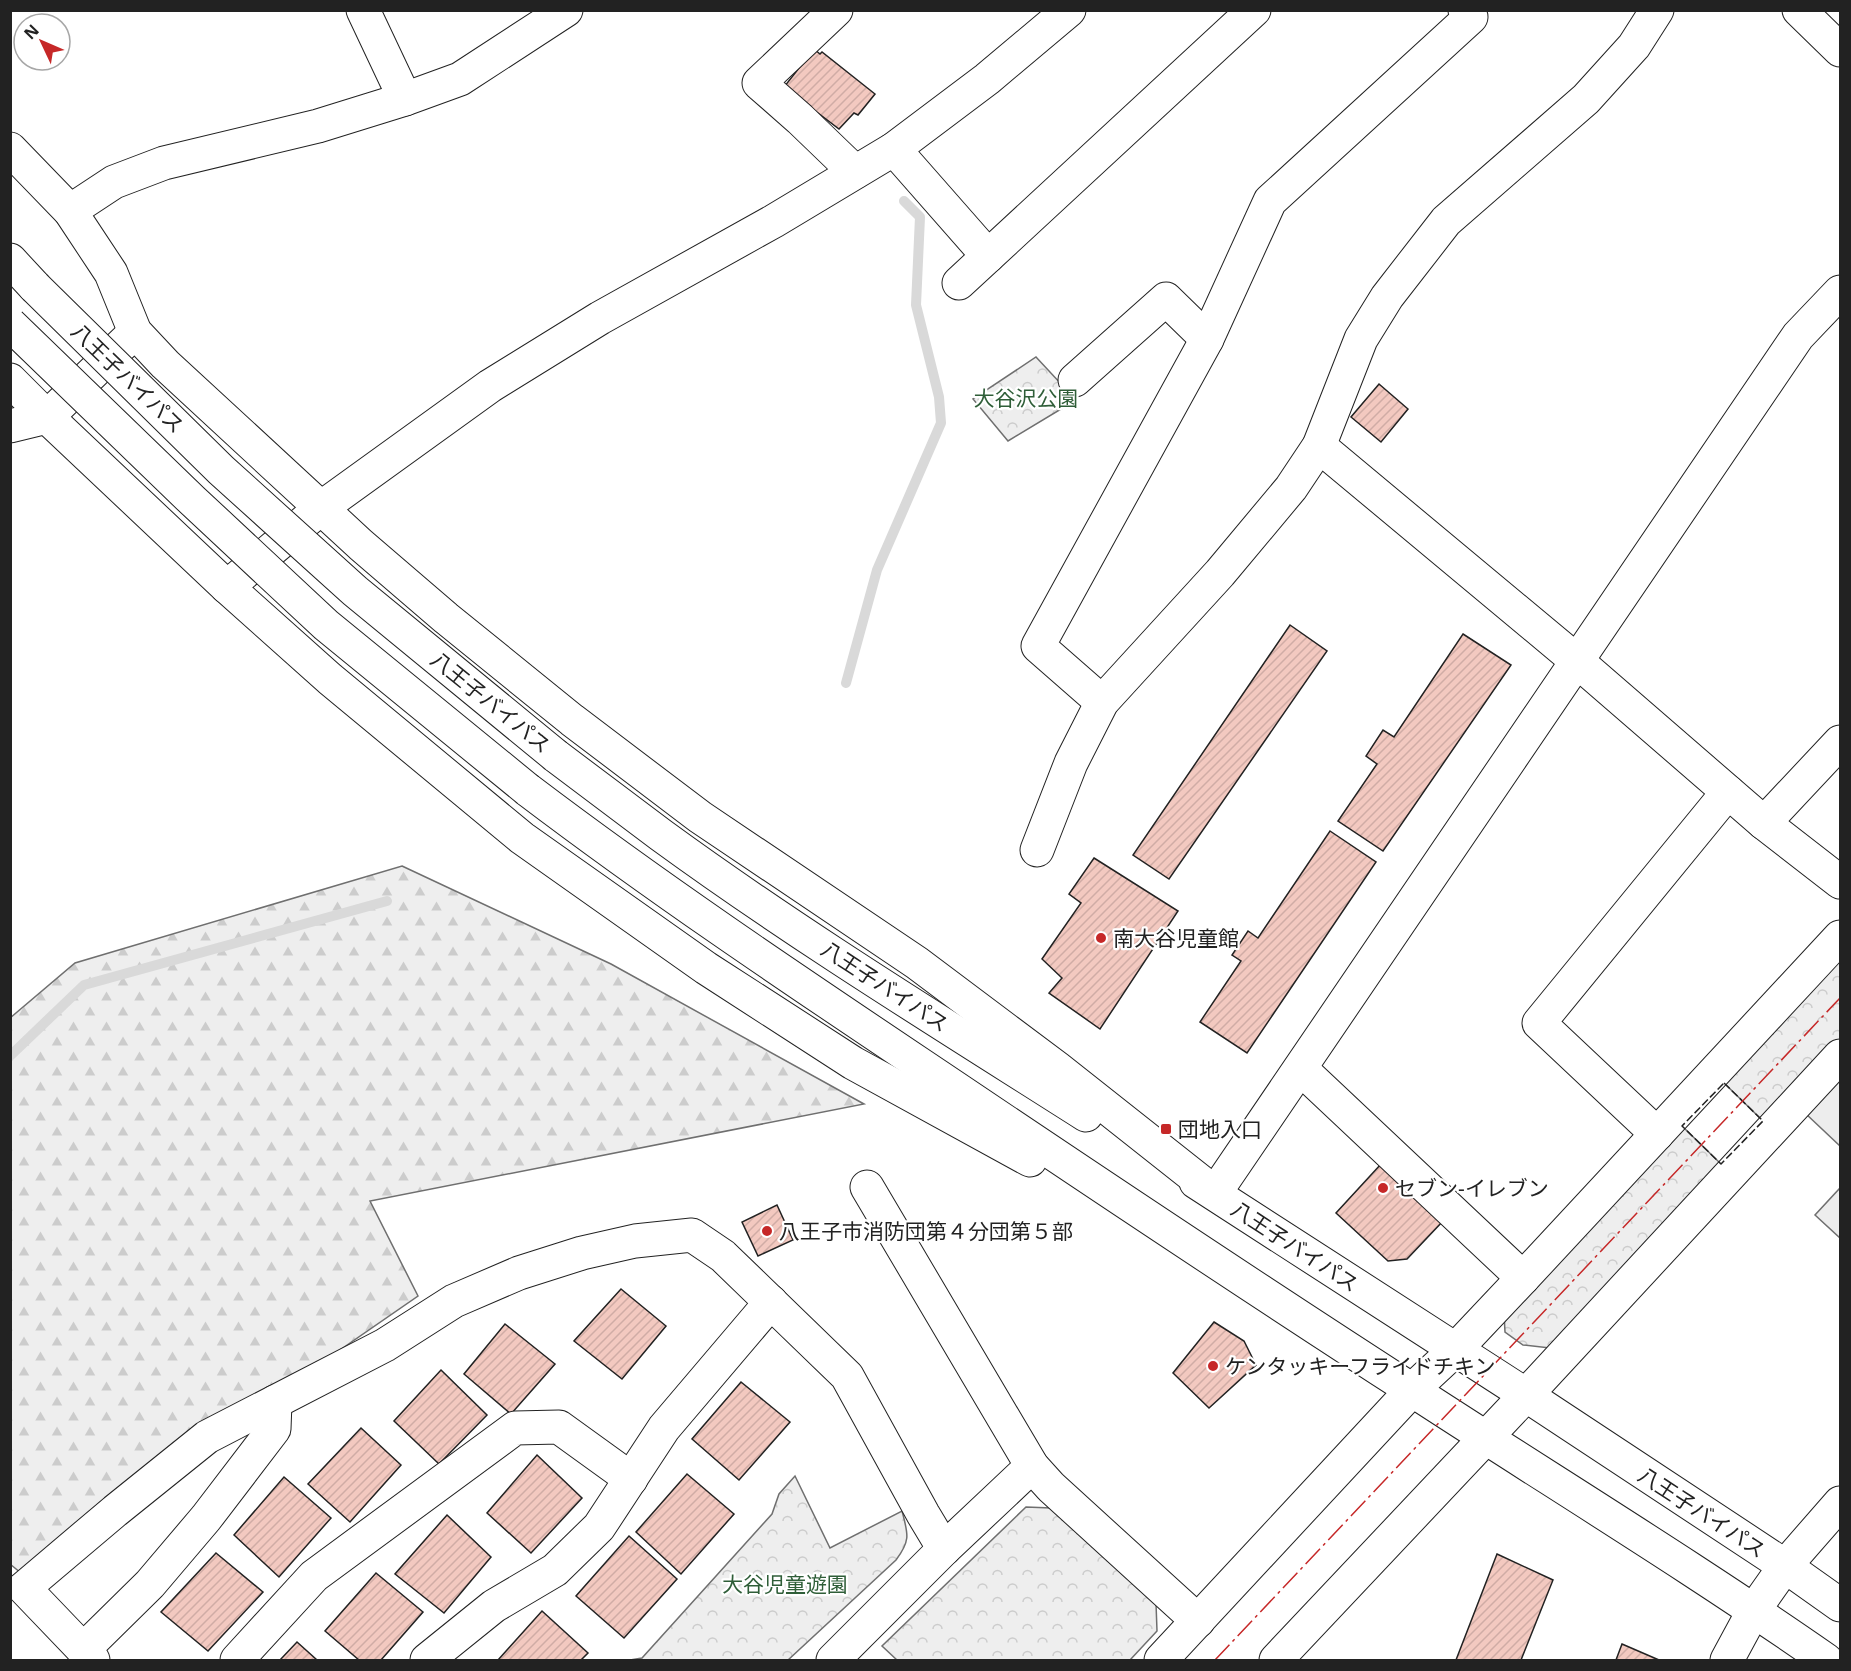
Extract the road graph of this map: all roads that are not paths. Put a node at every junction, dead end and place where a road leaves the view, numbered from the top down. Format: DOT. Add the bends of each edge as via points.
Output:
graph roads {
  1 [pos="363,10"];
  2 [pos="566,10"];
  3 [pos="836,10"];
  4 [pos="1069,10"];
  5 [pos="1254,10"];
  6 [pos="1465,10"];
  7 [pos="1657,10"];
  8 [pos="1809,14"];
  9 [pos="1840,50"];
  10 [pos="405,99"];
  11 [pos="10,149"];
  12 [pos="894,149"];
  13 [pos="855,172"];
  14 [pos="70,211"];
  15 [pos="988,256"];
  16 [pos="10,260"];
  17 [pos="959,283"];
  18 [pos="1840,292"];
  19 [pos="10,324"];
  20 [pos="135,332"];
  21 [pos="1207,339"];
  22 [pos="10,380"];
  23 [pos="1075,380"];
  24 [pos="47,417"];
  25 [pos="10,426"];
  26 [pos="1319,446"];
  27 [pos="321,508"];
  28 [pos="226,587"];
  29 [pos="1577,661"];
  30 [pos="1102,702"];
  31 [pos="1840,742"];
  32 [pos="1728,792"];
  33 [pos="1764,823"];
  34 [pos="1037,850"];
  35 [pos="1840,882"];
  36 [pos="1840,937"];
  37 [pos="1840,1056"];
  38 [pos="1301,1069"];
  39 [pos="1658,1134"];
  40 [pos="867,1187"];
  41 [pos="1215,1193"];
  42 [pos="1140,1212"];
  43 [pos="1523,1278"];
  44 [pos="771,1302"];
  45 [pos="1455,1350"];
  46 [pos="1412,1390"];
  47 [pos="1526,1395"];
  48 [pos="275,1402"];
  49 [pos="1486,1438"];
  50 [pos="1032,1466"];
  51 [pos="631,1479"];
  52 [pos="1840,1503"];
  53 [pos="944,1549"];
  54 [pos="1785,1566"];
  55 [pos="1840,1605"];
  56 [pos="1754,1610"];
  57 [pos="1193,1637"];
  58 [pos="88,1655"];
  59 [pos="237,1660"];
  60 [pos="427,1660"];
  61 [pos="833,1660"];
  62 [pos="1161,1660"];
  63 [pos="1276,1660"];
  64 [pos="1727,1660"];
  65 [pos="1826,1660"];
  1 -- 10 [label="main road"];
  2 -- 10 [label="main road" via="460,79"];
  3 -- 13 [label="main road" via="759,83"];
  4 -- 12 [label="main road" via="987,80"];
  5 -- 15 [label="main road"];
  6 -- 21 [label="main road" via="1471,17 1270,201"];
  7 -- 26 [label="main road" via="1634,46 1586,99 1446,222 1387,297 1361,339"];
  8 -- 9 [label="main road"];
  10 -- 14 [label="main road" via="318,126 164,164 114,182"];
  11 -- 14 [label="main road"];
  12 -- 13 [label="main road"];
  12 -- 15 [label="main road"];
  13 -- 27 [label="main road" via="600,318 490,386"];
  14 -- 20 [label="main road" via="111,273"];
  15 -- 17 [label="main road"];
  16 -- 41 [label="main road, 八王子バイパス, bridge" via="221,470 355,591 556,756 787,923"];
  18 -- 29 [label="main road" via="1798,336"];
  19 -- 42 [label="main road, 八王子バイパス, bridge" via="326,625 528,790 715,927"];
  20 -- 24 [label="main road"];
  20 -- 27 [label="main road"];
  21 -- 23 [label="main road" via="1166,299"];
  21 -- 30 [label="main road" via="1038,646"];
  22 -- 24 [label="main road"];
  24 -- 25 [label="main road"];
  24 -- 28 [label="main road"];
  26 -- 29 [label="main road"];
  26 -- 30 [label="main road" via="1291,488 1227,564"];
  27 -- 28 [label="main road"];
  27 -- 41 [label="main road" via="446,618 582,727 700,817 917,963"];
  28 -- 42 [label="main road" via="522,838 706,968 863,1069 1012,1151"];
  29 -- 32 [label="main road"];
  29 -- 38 [label="main road"];
  30 -- 34 [label="main road" via="1071,763"];
  31 -- 33 [label="main road"];
  32 -- 33 [label="main road"];
  32 -- 39 [label="main road" via="1539,1023"];
  33 -- 35 [label="main road"];
  36 -- 39 [label="main road"];
  37 -- 47 [label="main road"];
  38 -- 41 [label="main road"];
  38 -- 43 [label="main road"];
  39 -- 43 [label="main road"];
  40 -- 50 [label="main road"];
  41 -- 45 [label="main road, 八王子バイパス"];
  42 -- 46 [label="main road, 八王子バイパス"];
  43 -- 45 [label="main road"];
  44 -- 48 [label="main road" via="723,1256 692,1235 635,1241 519,1273 454,1301 385,1345"];
  44 -- 51 [label="main road" via="664,1428"];
  44 -- 53 [label="main road" via="848,1376"];
  45 -- 46 [label="main road"];
  45 -- 47 [label="main road, 八王子バイパス"];
  46 -- 49 [label="main road, 八王子バイパス"];
  46 -- 57 [label="main road"];
  47 -- 49 [label="main road"];
  47 -- 54 [label="main road, 八王子バイパス"];
  48 -- 58 [label="main road" via="274,1429 213,1509"];
  48 -- 58 [label="main road" via="207,1437 24,1588"];
  49 -- 56 [label="main road, 八王子バイパス"];
  49 -- 63 [label="main road"];
  50 -- 53 [label="main road"];
  50 -- 57 [label="main road"];
  51 -- 59 [label="main road" via="559,1427 515,1428 314,1576"];
  51 -- 60 [label="main road" via="599,1527 555,1570 494,1606"];
  52 -- 54 [label="main road"];
  53 -- 61 [label="main road"];
  54 -- 55 [label="main road, 八王子バイパス"];
  54 -- 56 [label="main road"];
  56 -- 64 [label="main road"];
  56 -- 65 [label="main road, 八王子バイパス"];
  57 -- 62 [label="main road"];
}
